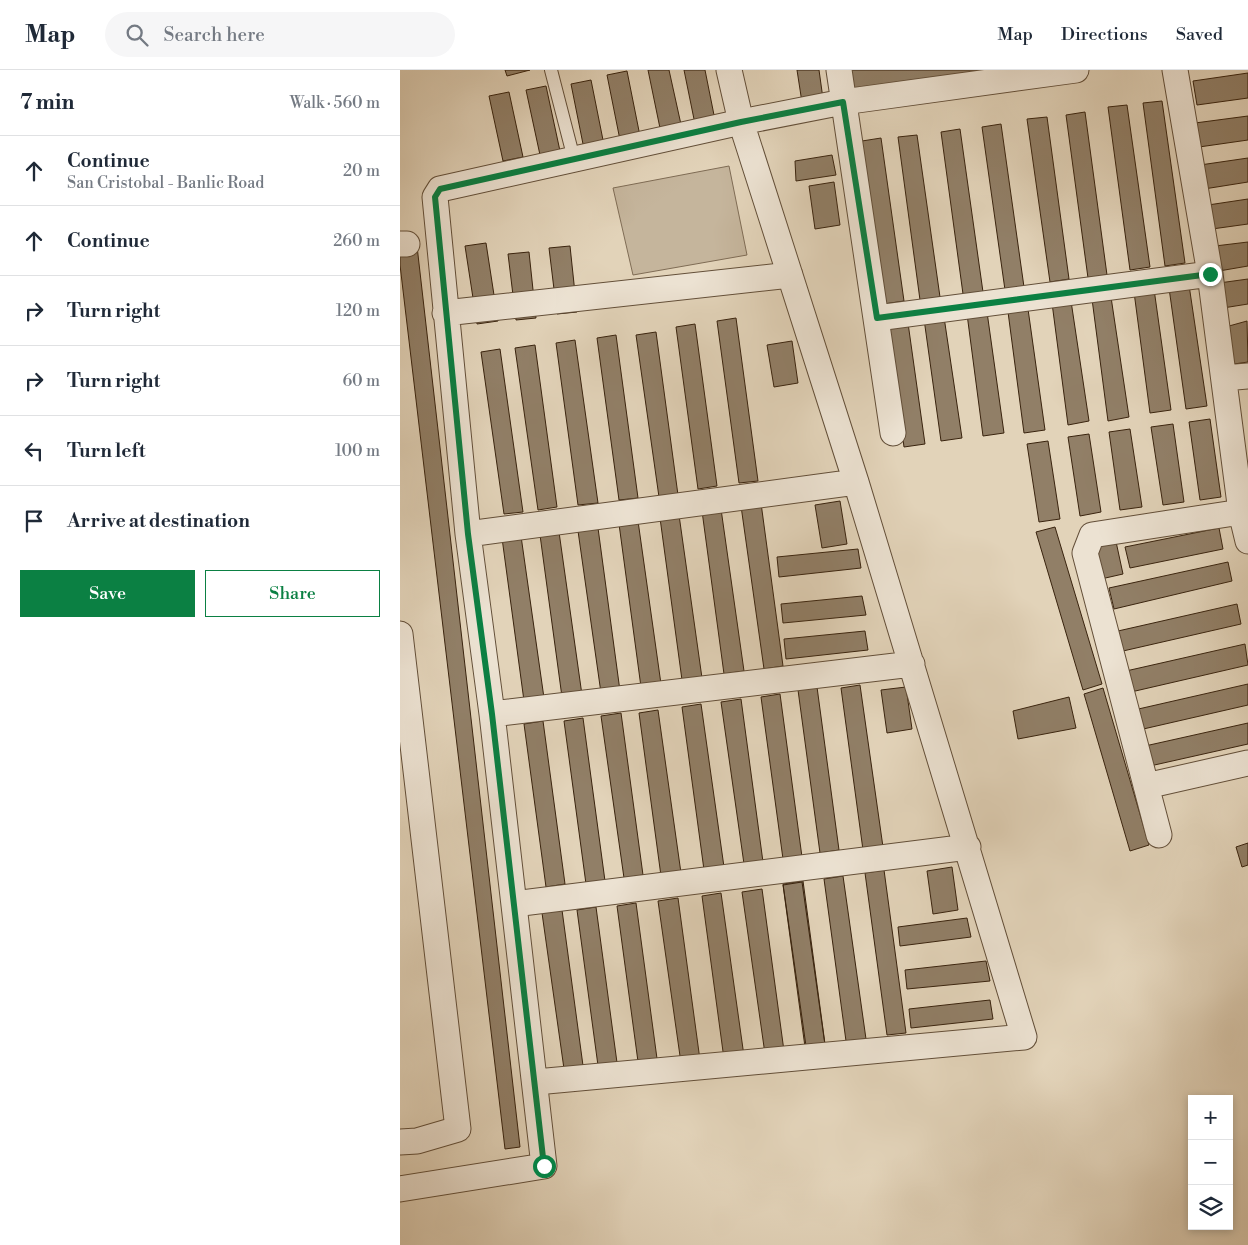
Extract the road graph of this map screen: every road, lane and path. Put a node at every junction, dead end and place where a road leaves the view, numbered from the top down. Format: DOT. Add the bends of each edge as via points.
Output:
graph roads {
  1 [pos="551,70"];
  2 [pos="729,70"];
  3 [pos="839,70"];
  4 [pos="1076,70"];
  5 [pos="1175,70"];
  6 [pos="843,102"];
  7 [pos="741,122"];
  8 [pos="574,159"];
  9 [pos="1210,274"];
  10 [pos="790,275"];
  11 [pos="445,312"];
  12 [pos="877,318"];
  13 [pos="1236,377"];
  14 [pos="893,433"];
  15 [pos="856,482"];
  16 [pos="1241,512"];
  17 [pos="468,534"];
  18 [pos="1248,541"];
  19 [pos="400,634"];
  20 [pos="912,664"];
  21 [pos="492,714"];
  22 [pos="1248,763"];
  23 [pos="1146,786"];
  24 [pos="1159,835"];
  25 [pos="968,847"];
  26 [pos="514,904"];
  27 [pos="536,1082"];
  28 [pos="400,1142"];
  29 [pos="400,1190"];
  1 -- 8 [label="lane"];
  2 -- 7 [label="street"];
  3 -- 6 [label="street"];
  4 -- 6 [label="street"];
  5 -- 9 [label="street"];
  6 -- 7 [label="street"];
  6 -- 12 [label="street"];
  7 -- 8 [label="street"];
  7 -- 10 [label="street"];
  8 -- 11 [label="street" via="440,189 435,197"];
  9 -- 12 [label="street"];
  9 -- 13 [label="street"];
  10 -- 11 [label="street"];
  10 -- 15 [label="street"];
  11 -- 17 [label="street"];
  12 -- 14 [label="street"];
  13 -- 16 [label="street"];
  15 -- 17 [label="street"];
  15 -- 20 [label="street"];
  16 -- 18 [label="street"];
  16 -- 23 [label="street" via="1092,535 1085,553"];
  17 -- 21 [label="street"];
  19 -- 28 [label="street" via="458,1130"];
  20 -- 21 [label="street"];
  20 -- 25 [label="street"];
  21 -- 26 [label="street"];
  22 -- 23 [label="street"];
  23 -- 24 [label="street"];
  25 -- 26 [label="street"];
  25 -- 27 [label="street" via="1024,1037"];
  26 -- 27 [label="street"];
  27 -- 29 [label="street" via="544,1166"];
}
